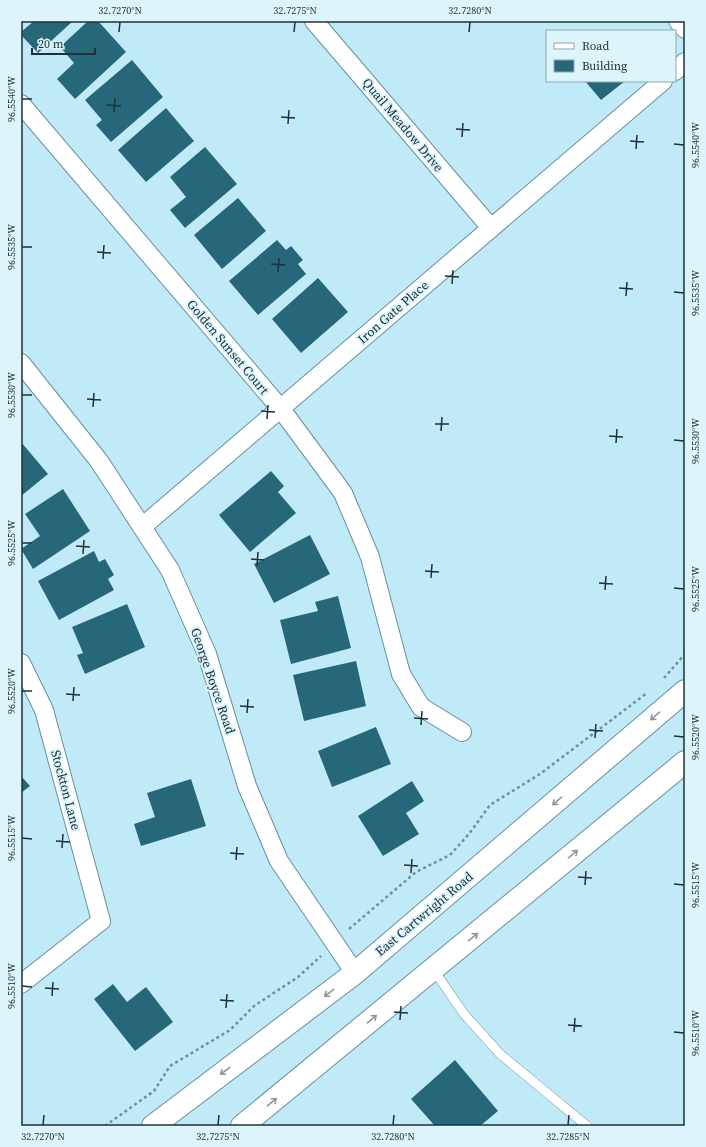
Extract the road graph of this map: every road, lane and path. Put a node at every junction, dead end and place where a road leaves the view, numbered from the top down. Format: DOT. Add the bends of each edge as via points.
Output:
graph roads {
  1 [pos="314,21"];
  2 [pos="678,21"];
  3 [pos="685,29"];
  4 [pos="685,62"];
  5 [pos="676,70"];
  6 [pos="662,82"];
  7 [pos="21,104"];
  8 [pos="491,228"];
  9 [pos="21,363"];
  10 [pos="281,409"];
  11 [pos="142,527"];
  12 [pos="685,654"];
  13 [pos="21,663"];
  14 [pos="663,680"];
  15 [pos="653,689"];
  16 [pos="685,691"];
  17 [pos="462,732"];
  18 [pos="685,762"];
  19 [pos="335,943"];
  20 [pos="433,969"];
  21 [pos="355,973"];
  22 [pos="21,984"];
  23 [pos="105,1126"];
  24 [pos="154,1126"];
  25 [pos="242,1126"];
  26 [pos="587,1126"];
  1 -- 8 [label="street, Quail Meadow Drive"];
  2 -- 3 [label="street"];
  4 -- 5 [label="street"];
  6 -- 8 [label="street, Iron Gate Place"];
  7 -- 10 [label="street, Golden Sunset Court"];
  8 -- 10 [label="street, Iron Gate Place"];
  9 -- 11 [label="street, George Boyce Road" via="100,461"];
  10 -- 11 [label="street, Iron Gate Place"];
  10 -- 17 [label="street, Golden Sunset Court" via="343,493 370,557 401,674 421,707"];
  11 -- 19 [label="street, George Boyce Road" via="170,570 207,654 247,786 279,861"];
  12 -- 14 [label="path"];
  13 -- 22 [label="street, Stockton Lane" via="44,710 101,921"];
  15 -- 19 [label="path" via="540,774 490,805 450,855 416,872"];
  16 -- 21 [label="main road, East Cartwright Road, one-way"];
  20 -- 18 [label="main road, one-way"];
  19 -- 21 [label="street, George Boyce Road"];
  19 -- 23 [label="path" via="298,977 254,1006 230,1030 170,1066 154,1091"];
  25 -- 20 [label="main road, one-way"];
  20 -- 26 [label="lane" via="464,1014 500,1054"];
  21 -- 24 [label="main road, East Cartwright Road, one-way"];
}
